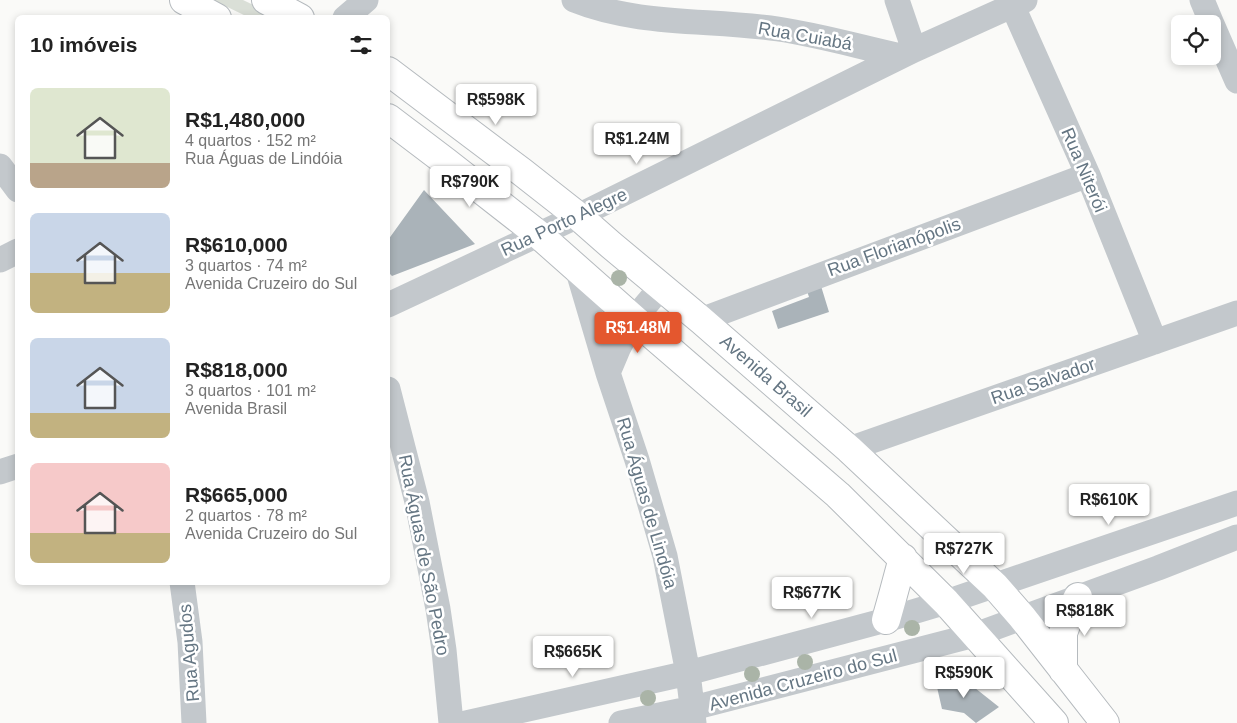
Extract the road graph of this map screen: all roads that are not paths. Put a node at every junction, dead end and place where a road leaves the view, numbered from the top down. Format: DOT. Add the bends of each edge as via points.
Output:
graph roads {
  1 [pos="184,0"];
  2 [pos="266,0"];
  3 [pos="366,0"];
  4 [pos="574,0"];
  5 [pos="896,0"];
  6 [pos="1202,0"];
  7 [pos="1016,2"];
  8 [pos="212,15"];
  9 [pos="294,15"];
  10 [pos="348,15"];
  11 [pos="1208,15"];
  12 [pos="1221,45"];
  13 [pos="908,53"];
  14 [pos="390,73"];
  15 [pos="1237,81"];
  16 [pos="390,120"];
  17 [pos="0,166"];
  18 [pos="1088,175"];
  19 [pos="15,186"];
  20 [pos="578,216"];
  21 [pos="538,234"];
  22 [pos="15,252"];
  23 [pos="0,260"];
  24 [pos="577,268"];
  25 [pos="661,287"];
  26 [pos="390,304"];
  27 [pos="1237,313"];
  28 [pos="634,319"];
  29 [pos="701,320"];
  30 [pos="1155,342"];
  31 [pos="608,374"];
  32 [pos="390,397"];
  33 [pos="849,449"];
  34 [pos="15,467"];
  35 [pos="0,472"];
  36 [pos="1237,503"];
  37 [pos="1237,538"];
  38 [pos="903,558"];
  39 [pos="182,585"];
  40 [pos="995,586"];
  41 [pos="1078,597"];
  42 [pos="946,602"];
  43 [pos="1022,617"];
  44 [pos="886,620"];
  45 [pos="975,635"];
  46 [pos="1063,670"];
  47 [pos="688,673"];
  48 [pos="693,716"];
  49 [pos="194,723"];
  50 [pos="451,723"];
  51 [pos="466,723"];
  52 [pos="621,723"];
  53 [pos="1054,723"];
  54 [pos="1104,723"];
  1 -- 8 [label="main road"];
  2 -- 9 [label="main road"];
  3 -- 10 [label="street"];
  4 -- 13 [label="street, Rua Cuiabá" via="637,17 778,29"];
  5 -- 13 [label="street"];
  6 -- 11 [label="street"];
  7 -- 13 [label="street"];
  7 -- 18 [label="street, Rua Niterói"];
  12 -- 15 [label="street"];
  13 -- 20 [label="street, Rua Porto Alegre"];
  14 -- 20 [label="main road, Avenida Brasil"];
  16 -- 21 [label="main road"];
  17 -- 19 [label="street"];
  18 -- 29 [label="street, Rua Florianópolis"];
  18 -- 30 [label="street, Rua Niterói"];
  20 -- 21 [label="street, Rua Porto Alegre"];
  20 -- 25 [label="main road, Avenida Brasil"];
  21 -- 24 [label="main road"];
  21 -- 26 [label="street, Rua Porto Alegre"];
  22 -- 23 [label="street"];
  24 -- 28 [label="main road"];
  24 -- 31 [label="street, Rua Águas de Lindóia"];
  25 -- 28 [label="street"];
  25 -- 29 [label="main road, Avenida Brasil"];
  27 -- 30 [label="street, Rua Salvador"];
  28 -- 31 [label="street"];
  28 -- 38 [label="main road" via="826,485"];
  29 -- 33 [label="main road, Avenida Brasil"];
  30 -- 33 [label="street, Rua Salvador"];
  31 -- 47 [label="street, Rua Águas de Lindóia" via="666,556"];
  32 -- 50 [label="street, Rua Águas de São Pedro" via="418,502 438,609"];
  33 -- 40 [label="main road, Avenida Brasil"];
  34 -- 35 [label="street"];
  36 -- 40 [label="street, Avenida Cruzeiro do Sul"];
  37 -- 41 [label="street, Avenida Cruzeiro do Sul"];
  38 -- 42 [label="main road"];
  38 -- 44 [label="main road"];
  39 -- 49 [label="street, Rua Agudos" via="190,642"];
  40 -- 42 [label="street, Avenida Cruzeiro do Sul"];
  40 -- 43 [label="main road, Avenida Brasil"];
  41 -- 43 [label="street, Avenida Cruzeiro do Sul"];
  41 -- 46 [label="main road" via="1063,633"];
  42 -- 44 [label="street, Avenida Cruzeiro do Sul"];
  42 -- 45 [label="main road"];
  43 -- 45 [label="street, Avenida Cruzeiro do Sul"];
  43 -- 46 [label="main road, Avenida Brasil"];
  44 -- 47 [label="street, Avenida Cruzeiro do Sul"];
  45 -- 48 [label="street, Avenida Cruzeiro do Sul"];
  45 -- 53 [label="main road"];
  46 -- 54 [label="main road, Avenida Brasil"];
  47 -- 48 [label="street, Rua Águas de Lindóia"];
  47 -- 51 [label="street, Avenida Cruzeiro do Sul"];
  48 -- 52 [label="street, Avenida Cruzeiro do Sul"];
}
